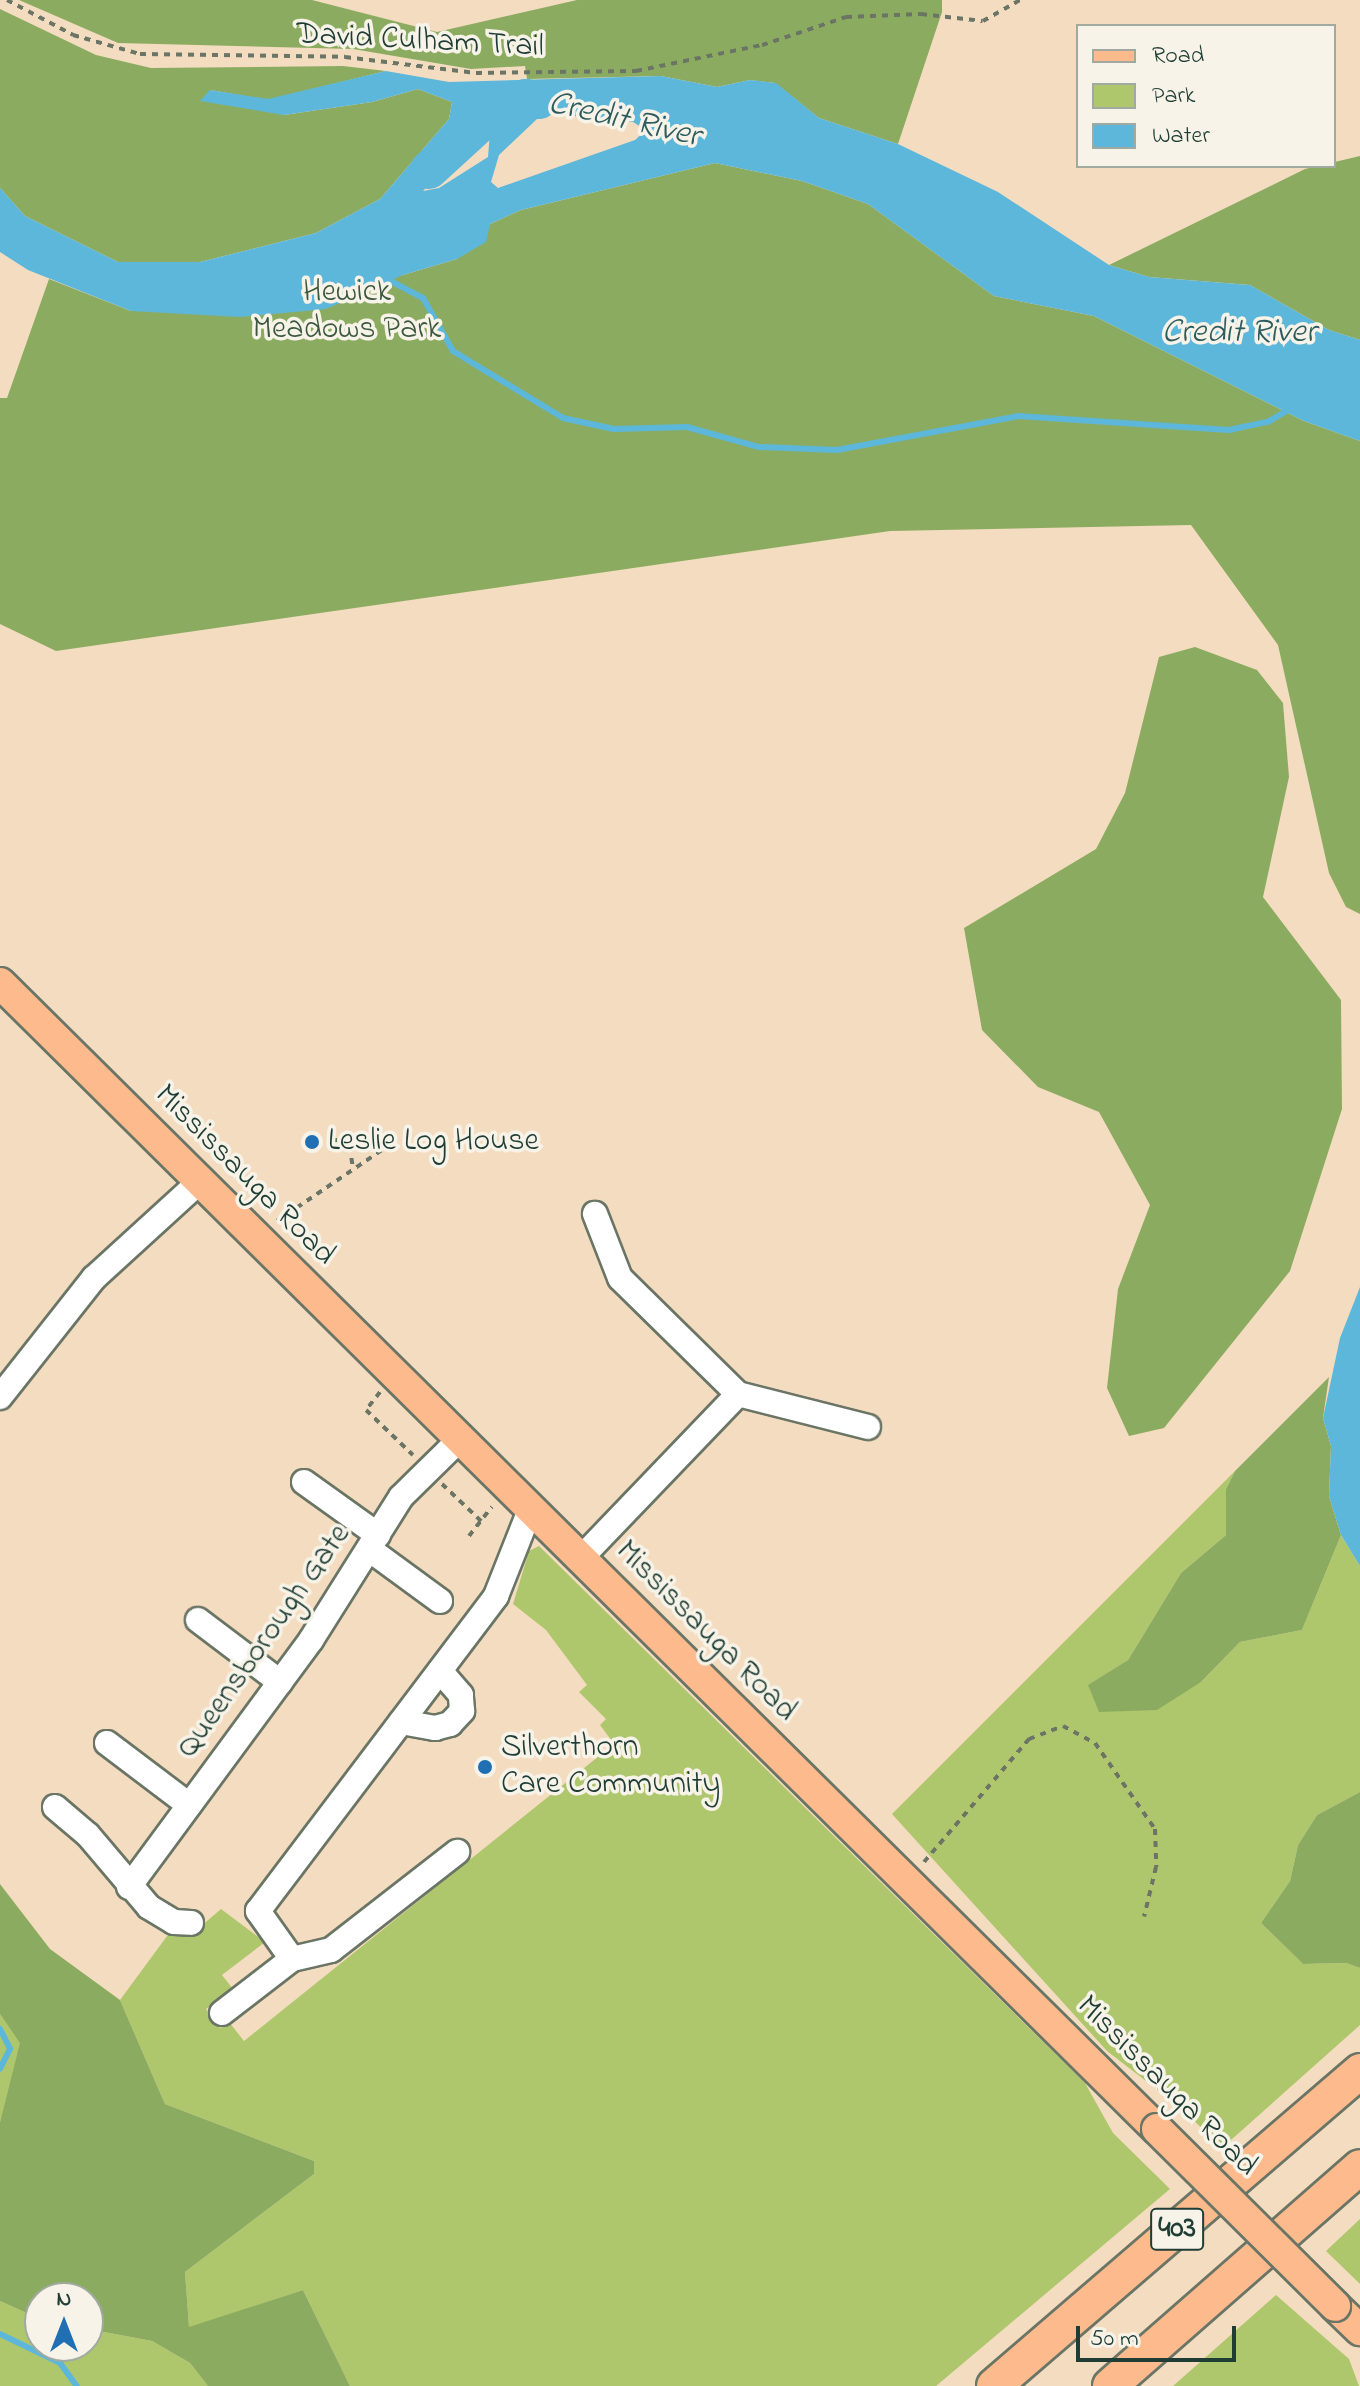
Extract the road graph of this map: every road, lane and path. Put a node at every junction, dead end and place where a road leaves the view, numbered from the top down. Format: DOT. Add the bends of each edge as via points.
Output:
graph roads {
  1 [pos="7,0"];
  2 [pos="1020,0"];
  3 [pos="0,983"];
  4 [pos="331,1140"];
  5 [pos="385,1148"];
  6 [pos="353,1169"];
  7 [pos="198,1183"];
  8 [pos="595,1214"];
  9 [pos="271,1225"];
  10 [pos="384,1388"];
  11 [pos="738,1394"];
  12 [pos="0,1397"];
  13 [pos="868,1427"];
  14 [pos="459,1440"];
  15 [pos="418,1460"];
  16 [pos="434,1475"];
  17 [pos="304,1482"];
  18 [pos="497,1499"];
  19 [pos="530,1510"];
  20 [pos="481,1521"];
  21 [pos="469,1536"];
  22 [pos="374,1542"];
  23 [pos="580,1559"];
  24 [pos="440,1601"];
  25 [pos="198,1620"];
  26 [pos="440,1671"];
  27 [pos="280,1682"];
  28 [pos="401,1722"];
  29 [pos="107,1743"];
  30 [pos="189,1805"];
  31 [pos="55,1807"];
  32 [pos="457,1852"];
  33 [pos="907,1882"];
  34 [pos="129,1887"];
  35 [pos="1144,1917"];
  36 [pos="191,1923"];
  37 [pos="292,1959"];
  38 [pos="222,2013"];
  39 [pos="1360,2071"];
  40 [pos="1360,2167"];
  41 [pos="1360,2330"];
  42 [pos="994,2386"];
  43 [pos="1110,2386"];
  1 -- 2 [label="path, David Culham Trail" via="73,35 140,54 345,57 476,73 636,71 762,45 846,17 921,14 983,21"];
  3 -- 7 [label="main road, Mississauga Road"];
  4 -- 6 [label="path" via="350,1146"];
  5 -- 6 [label="path"];
  6 -- 9 [label="path"];
  7 -- 12 [label="street" via="94,1278"];
  7 -- 14 [label="main road, Mississauga Road"];
  8 -- 11 [label="street" via="620,1278"];
  10 -- 15 [label="path" via="366,1410"];
  11 -- 13 [label="street"];
  11 -- 23 [label="street"];
  14 -- 19 [label="main road, Mississauga Road"];
  14 -- 22 [label="street, Queensborough Gate" via="413,1482"];
  16 -- 20 [label="path"];
  17 -- 22 [label="street"];
  18 -- 20 [label="path"];
  19 -- 23 [label="main road, Mississauga Road"];
  19 -- 26 [label="street" via="496,1596"];
  20 -- 21 [label="path"];
  22 -- 24 [label="street"];
  22 -- 27 [label="street, Queensborough Gate"];
  23 -- 33 [label="main road, Mississauga Road"];
  25 -- 27 [label="street"];
  26 -- 28 [label="street"];
  26 -- 28 [label="street" via="461,1695 462,1711 450,1724 435,1728"];
  27 -- 30 [label="street, Queensborough Gate"];
  28 -- 37 [label="street" via="258,1911"];
  29 -- 30 [label="street"];
  30 -- 34 [label="street, Queensborough Gate"];
  31 -- 34 [label="street" via="88,1835"];
  32 -- 37 [label="street" via="331,1950"];
  33 -- 35 [label="path" via="1029,1739 1063,1726 1095,1743 1155,1829 1156,1867"];
  33 -- 41 [label="main road, Mississauga Road, bridge"];
  34 -- 36 [label="street" via="161,1916"];
  37 -- 38 [label="street"];
  39 -- 42 [label="highway, 403"];
  40 -- 43 [label="highway, 403"];
}
